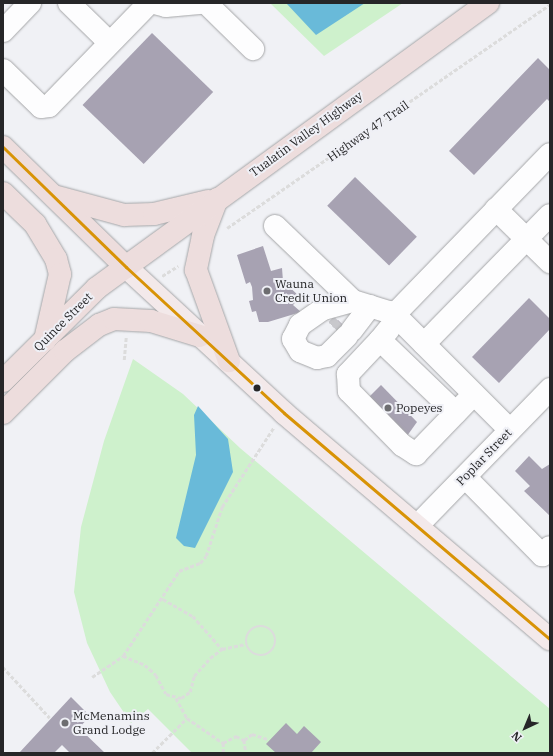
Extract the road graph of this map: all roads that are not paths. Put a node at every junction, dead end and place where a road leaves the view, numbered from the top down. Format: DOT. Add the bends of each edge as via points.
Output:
graph roads {
  1 [pos="30,3"];
  2 [pos="69,3"];
  3 [pos="149,3"];
  4 [pos="155,3"];
  5 [pos="202,3"];
  6 [pos="206,3"];
  7 [pos="488,3"];
  8 [pos="3,31"];
  9 [pos="110,43"];
  10 [pos="253,50"];
  11 [pos="3,70"];
  12 [pos="3,147"];
  13 [pos="550,154"];
  14 [pos="3,193"];
  15 [pos="54,196"];
  16 [pos="217,199"];
  17 [pos="496,209"];
  18 [pos="550,215"];
  19 [pos="275,226"];
  20 [pos="527,239"];
  21 [pos="550,262"];
  22 [pos="126,267"];
  23 [pos="396,317"];
  24 [pos="351,320"];
  25 [pos="200,336"];
  26 [pos="45,340"];
  27 [pos="380,340"];
  28 [pos="424,344"];
  29 [pos="228,361"];
  30 [pos="3,381"];
  31 [pos="550,389"];
  32 [pos="474,394"];
  33 [pos="3,413"];
  34 [pos="456,413"];
  35 [pos="510,430"];
  36 [pos="465,477"];
  37 [pos="418,526"];
  38 [pos="547,556"];
  39 [pos="550,639"];
  1 -- 8 [label="street"];
  2 -- 9 [label="street"];
  3 -- 9 [label="street"];
  4 -- 5 [label="street" via="166,6"];
  6 -- 10 [label="street"];
  7 -- 16 [label="highway, Tualatin Valley Highway"];
  9 -- 11 [label="street" via="49,106 41,107"];
  12 -- 15 [label="highway"];
  13 -- 17 [label="street"];
  14 -- 26 [label="highway" via="35,224 56,259 60,274"];
  15 -- 16 [label="highway" via="124,215 154,214"];
  15 -- 22 [label="highway"];
  16 -- 22 [label="highway, Tualatin Valley Highway"];
  16 -- 29 [label="highway" via="201,241 196,270"];
  17 -- 20 [label="street"];
  17 -- 23 [label="street"];
  18 -- 20 [label="street"];
  19 -- 24 [label="street"];
  20 -- 21 [label="street"];
  20 -- 28 [label="street"];
  22 -- 25 [label="main road"];
  22 -- 26 [label="highway, Quince Street" via="97,288"];
  23 -- 24 [label="street"];
  23 -- 27 [label="street"];
  23 -- 28 [label="street"];
  24 -- 24 [label="street" via="333,303 300,325 293,339 300,351 308,356"];
  25 -- 29 [label="main road"];
  25 -- 33 [label="highway" via="151,321 114,319 99,325 65,351"];
  26 -- 30 [label="highway, Quince Street"];
  27 -- 34 [label="street"];
  27 -- 34 [label="street" via="348,374 349,391 391,435 416,454"];
  28 -- 32 [label="street"];
  29 -- 37 [label="main road" via="284,413"];
  31 -- 35 [label="street, Poplar Street"];
  32 -- 34 [label="street"];
  32 -- 35 [label="street"];
  35 -- 36 [label="street, Poplar Street"];
  36 -- 37 [label="street, Poplar Street"];
  36 -- 38 [label="street"];
  37 -- 39 [label="main road"];
}
